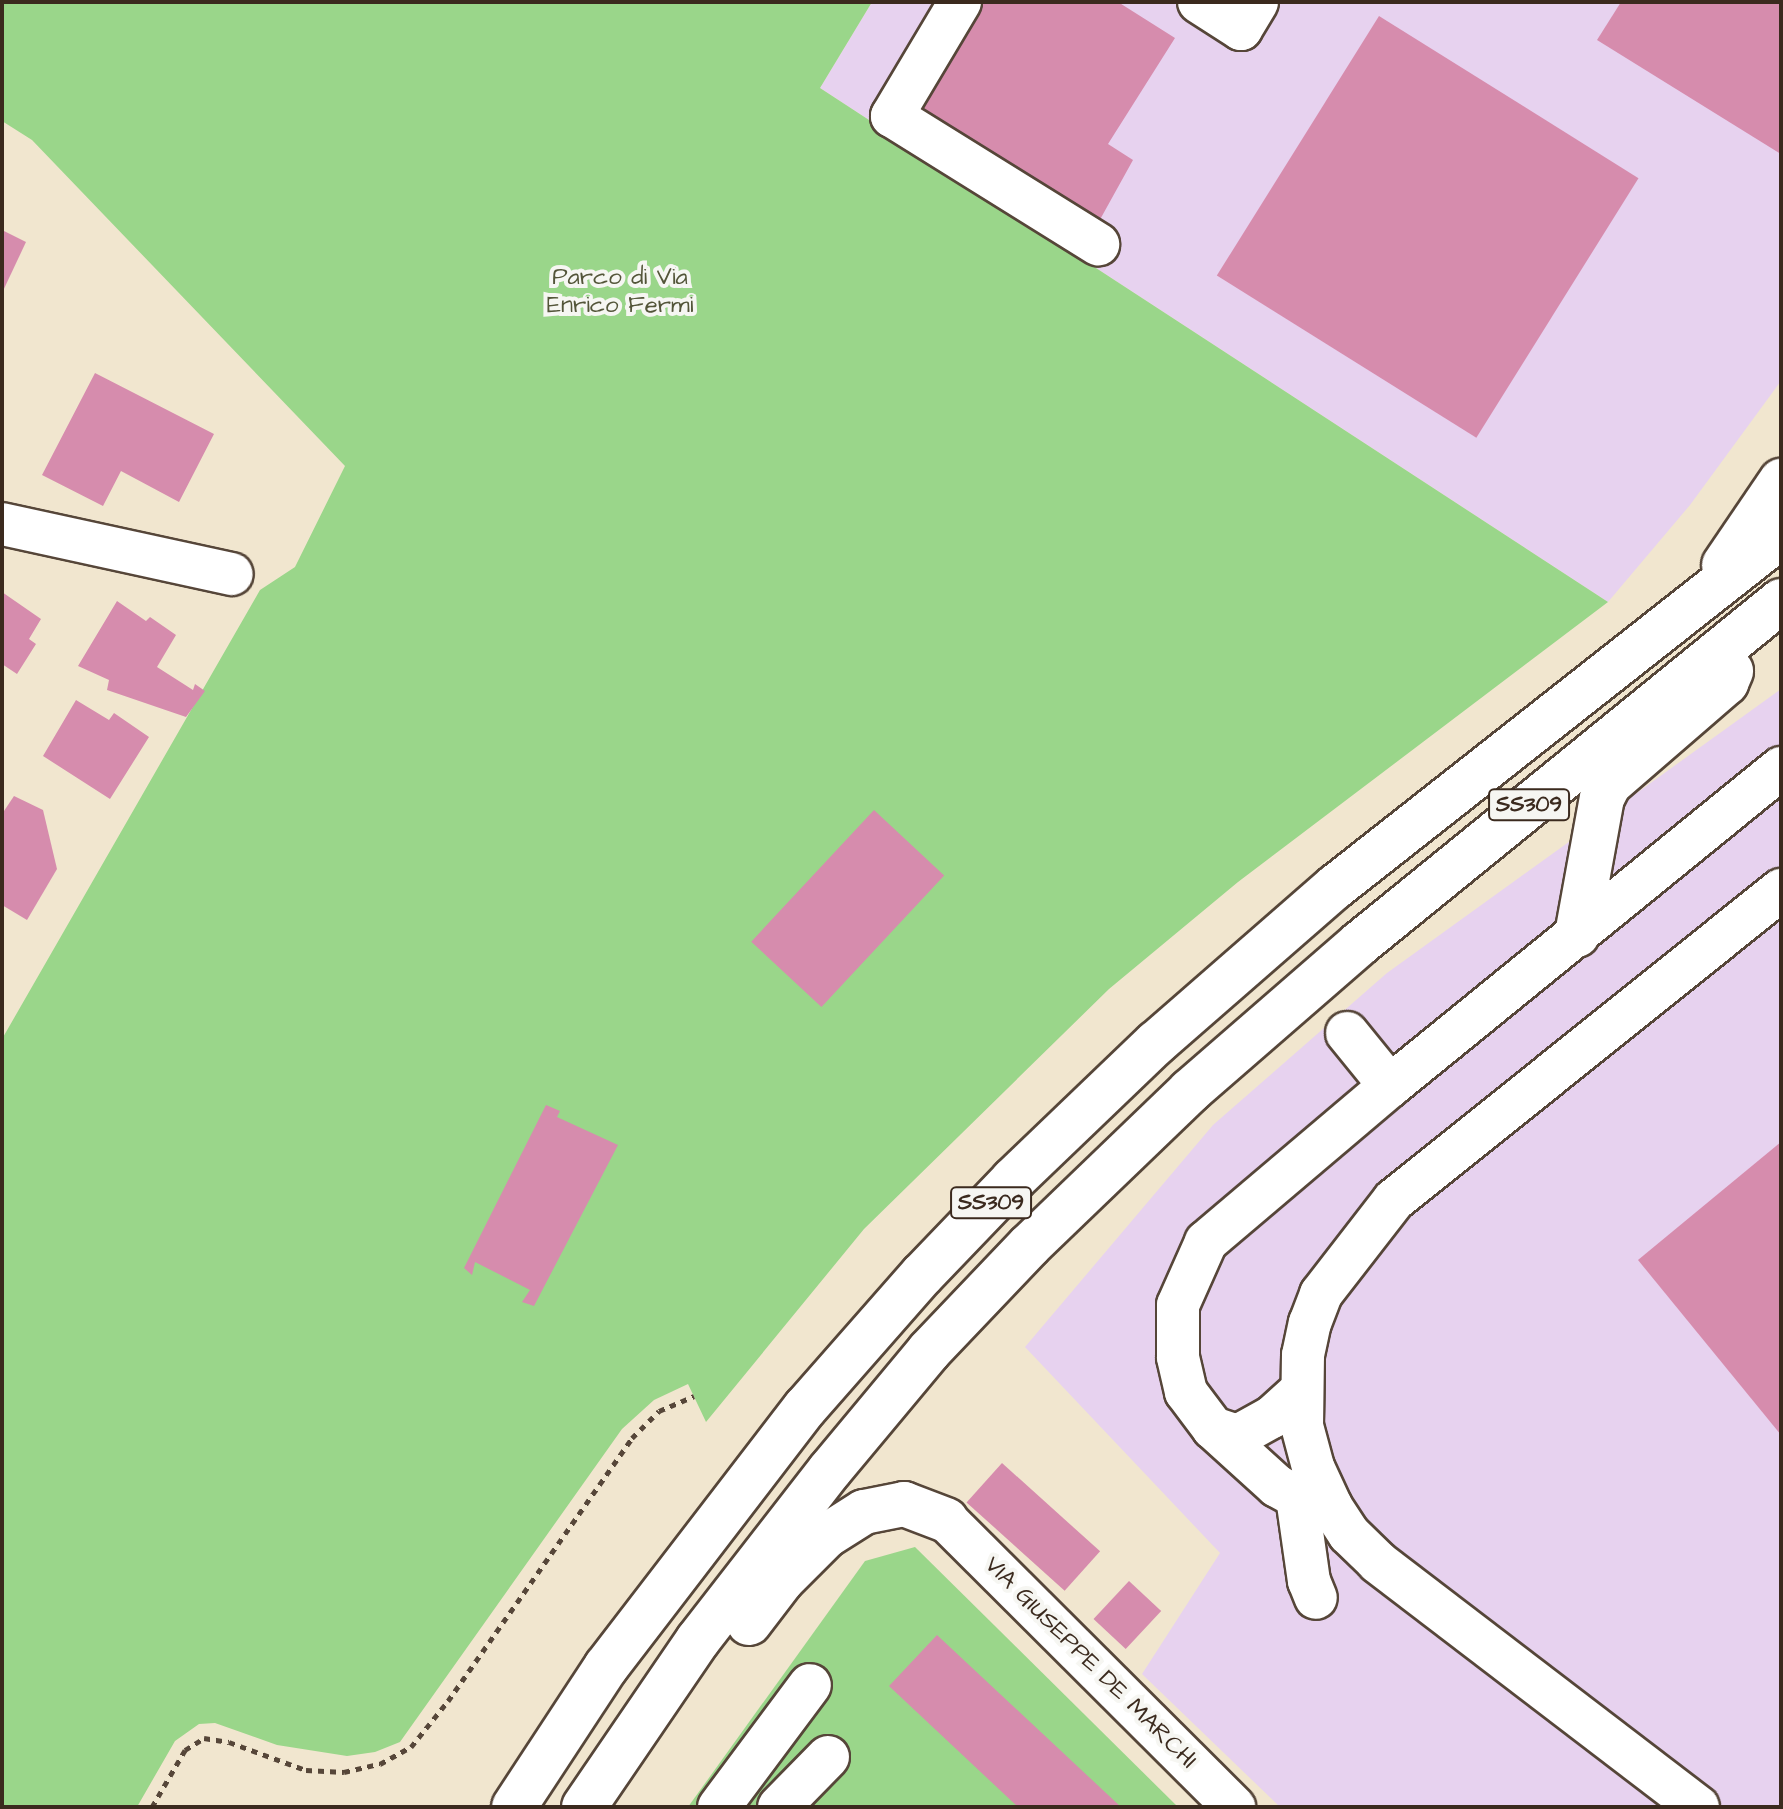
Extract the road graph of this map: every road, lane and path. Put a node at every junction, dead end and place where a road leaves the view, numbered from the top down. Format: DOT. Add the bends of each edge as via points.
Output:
graph roads {
  1 [pos="960,2"];
  2 [pos="1199,2"];
  3 [pos="1257,2"];
  4 [pos="1098,244"];
  5 [pos="1781,481"];
  6 [pos="2,524"];
  7 [pos="1781,536"];
  8 [pos="232,574"];
  9 [pos="1698,605"];
  10 [pos="1766,613"];
  11 [pos="1781,768"];
  12 [pos="1781,890"];
  13 [pos="1577,935"];
  14 [pos="1347,1033"];
  15 [pos="1390,1086"];
  16 [pos="1301,1391"];
  17 [pos="694,1396"];
  18 [pos="1213,1428"];
  19 [pos="1314,1502"];
  20 [pos="946,1520"];
  21 [pos="1316,1598"];
  22 [pos="810,1685"];
  23 [pos="625,1746"];
  24 [pos="828,1757"];
  25 [pos="152,1807"];
  26 [pos="514,1807"];
  27 [pos="584,1807"];
  28 [pos="719,1807"];
  29 [pos="779,1807"];
  30 [pos="1234,1807"];
  31 [pos="1698,1807"];
  1 -- 4 [label="street" via="892,116"];
  2 -- 3 [label="street" via="1241,29"];
  5 -- 9 [label="main road"];
  6 -- 8 [label="street"];
  7 -- 9 [label="main road, SS309"];
  9 -- 26 [label="main road, SS309" via="1335,887 1156,1043 1013,1180 805,1408 606,1667"];
  10 -- 13 [label="main road" via="1726,683 1609,784"];
  10 -- 23 [label="main road, SS309" via="1359,944 1190,1091 1030,1245 929,1351 830,1470 698,1640"];
  11 -- 13 [label="street"];
  12 -- 16 [label="street" via="1394,1200 1321,1294 1310,1323"];
  13 -- 15 [label="street"];
  14 -- 15 [label="street"];
  15 -- 18 [label="street" via="1206,1242 1183,1288 1176,1324 1186,1392"];
  16 -- 18 [label="street" via="1280,1412 1243,1433"];
  16 -- 19 [label="street"];
  17 -- 25 [label="path" via="659,1411 632,1438 411,1747 380,1764 331,1772 306,1770 204,1738 185,1750"];
  18 -- 19 [label="street" via="1277,1486"];
  19 -- 21 [label="street" via="1309,1581"];
  19 -- 31 [label="street" via="1378,1562"];
  20 -- 23 [label="main road" via="904,1504 864,1512 826,1536 743,1629"];
  20 -- 30 [label="street, VIA GIUSEPPE DE MARCHI"];
  22 -- 28 [label="street"];
  23 -- 27 [label="main road, SS309"];
  24 -- 29 [label="street"];
}
